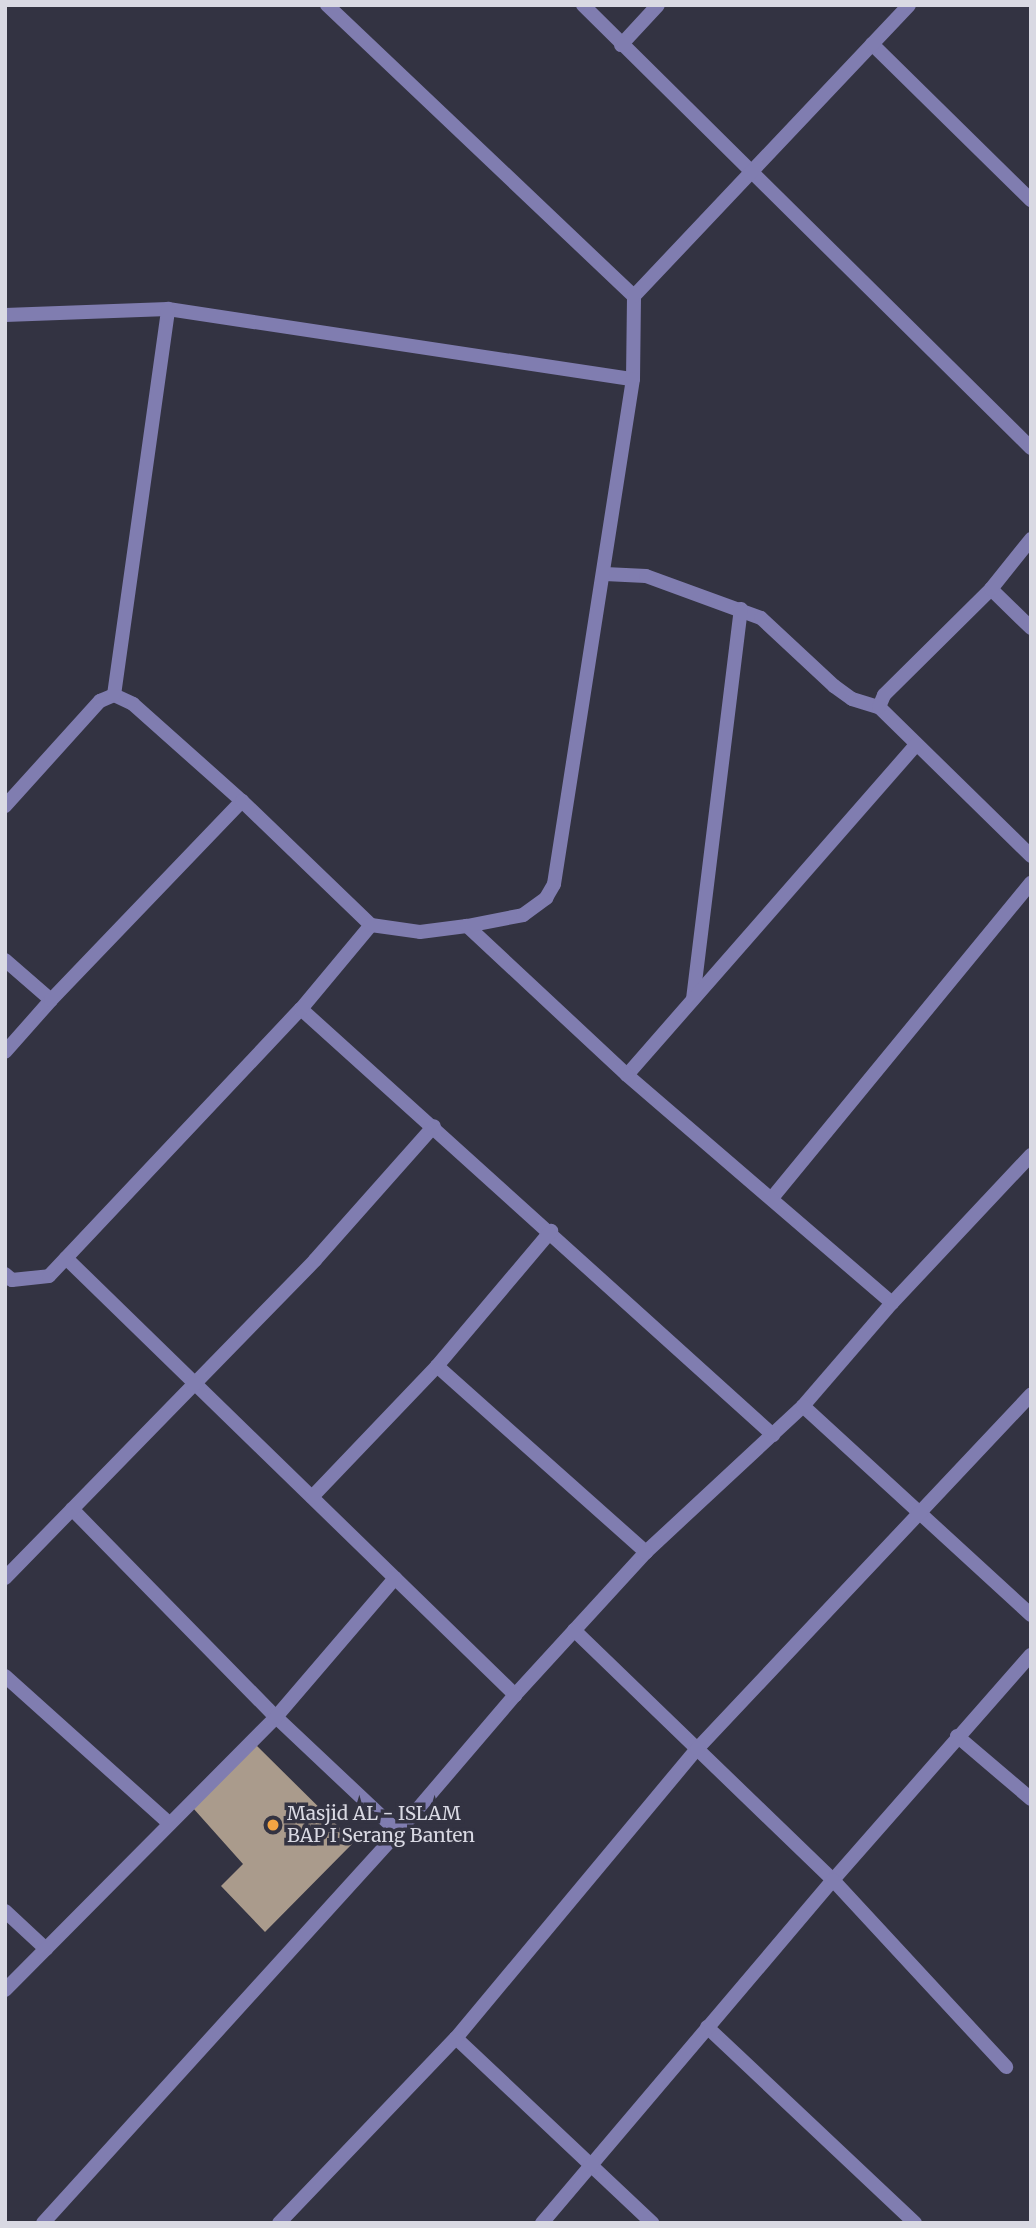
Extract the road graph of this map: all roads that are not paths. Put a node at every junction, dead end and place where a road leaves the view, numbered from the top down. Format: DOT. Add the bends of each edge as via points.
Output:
graph roads {
  1 [pos="327,5"];
  2 [pos="583,5"];
  3 [pos="658,5"];
  4 [pos="909,5"];
  5 [pos="872,44"];
  6 [pos="621,45"];
  7 [pos="753,170"];
  8 [pos="1031,200"];
  9 [pos="634,296"];
  10 [pos="168,309"];
  11 [pos="5,315"];
  12 [pos="632,379"];
  13 [pos="1031,448"];
  14 [pos="1031,539"];
  15 [pos="605,574"];
  16 [pos="991,589"];
  17 [pos="741,610"];
  18 [pos="1031,628"];
  19 [pos="114,695"];
  20 [pos="879,707"];
  21 [pos="916,745"];
  22 [pos="242,801"];
  23 [pos="5,806"];
  24 [pos="1031,856"];
  25 [pos="1031,883"];
  26 [pos="371,925"];
  27 [pos="467,926"];
  28 [pos="5,960"];
  29 [pos="693,999"];
  30 [pos="51,1000"];
  31 [pos="301,1009"];
  32 [pos="5,1052"];
  33 [pos="627,1075"];
  34 [pos="434,1126"];
  35 [pos="1031,1154"];
  36 [pos="772,1198"];
  37 [pos="551,1231"];
  38 [pos="66,1258"];
  39 [pos="5,1274"];
  40 [pos="892,1303"];
  41 [pos="437,1366"];
  42 [pos="193,1382"];
  43 [pos="1031,1394"];
  44 [pos="803,1406"];
  45 [pos="773,1435"];
  46 [pos="312,1497"];
  47 [pos="72,1509"];
  48 [pos="917,1513"];
  49 [pos="646,1552"];
  50 [pos="5,1578"];
  51 [pos="395,1578"];
  52 [pos="1031,1615"];
  53 [pos="574,1630"];
  54 [pos="1031,1655"];
  55 [pos="5,1676"];
  56 [pos="515,1695"];
  57 [pos="276,1717"];
  58 [pos="957,1736"];
  59 [pos="697,1749"];
  60 [pos="1031,1799"];
  61 [pos="168,1822"];
  62 [pos="398,1832"];
  63 [pos="832,1880"];
  64 [pos="5,1911"];
  65 [pos="46,1949"];
  66 [pos="5,1990"];
  67 [pos="707,2027"];
  68 [pos="456,2038"];
  69 [pos="1006,2067"];
  70 [pos="591,2168"];
  71 [pos="43,2223"];
  72 [pos="279,2223"];
  73 [pos="542,2223"];
  74 [pos="652,2223"];
  75 [pos="915,2223"];
  1 -- 9 [label="street"];
  2 -- 6 [label="street"];
  3 -- 6 [label="street"];
  4 -- 5 [label="street"];
  5 -- 7 [label="street"];
  5 -- 8 [label="street"];
  6 -- 7 [label="street"];
  7 -- 9 [label="street"];
  7 -- 13 [label="street"];
  9 -- 12 [label="street"];
  10 -- 11 [label="street"];
  10 -- 12 [label="street"];
  10 -- 19 [label="street"];
  12 -- 15 [label="street"];
  14 -- 16 [label="street"];
  15 -- 17 [label="street" via="646,576"];
  15 -- 27 [label="street" via="572,750 554,884 534,910"];
  16 -- 18 [label="street"];
  16 -- 20 [label="street" via="884,695"];
  17 -- 20 [label="street" via="761,618 852,699"];
  17 -- 29 [label="street"];
  19 -- 22 [label="street" via="133,704"];
  19 -- 23 [label="street" via="100,701"];
  20 -- 21 [label="street"];
  21 -- 24 [label="street"];
  21 -- 29 [label="street"];
  22 -- 26 [label="street"];
  22 -- 30 [label="street"];
  25 -- 36 [label="street"];
  26 -- 27 [label="street" via="420,932"];
  26 -- 31 [label="street"];
  27 -- 33 [label="street"];
  28 -- 30 [label="street"];
  29 -- 33 [label="street"];
  30 -- 32 [label="street"];
  31 -- 34 [label="street"];
  31 -- 38 [label="street"];
  33 -- 36 [label="street"];
  34 -- 37 [label="street"];
  34 -- 42 [label="street" via="314,1261"];
  35 -- 40 [label="street"];
  36 -- 40 [label="street"];
  37 -- 41 [label="street"];
  37 -- 45 [label="street"];
  38 -- 39 [label="street" via="41,1278 12,1280"];
  38 -- 42 [label="street"];
  40 -- 44 [label="street"];
  41 -- 46 [label="street"];
  41 -- 49 [label="street"];
  42 -- 46 [label="street"];
  42 -- 47 [label="street"];
  43 -- 48 [label="street"];
  44 -- 45 [label="street"];
  44 -- 48 [label="street"];
  45 -- 49 [label="street"];
  46 -- 51 [label="street"];
  47 -- 50 [label="street"];
  47 -- 57 [label="street"];
  48 -- 52 [label="street"];
  48 -- 59 [label="street"];
  49 -- 53 [label="street"];
  51 -- 56 [label="street"];
  51 -- 57 [label="street"];
  53 -- 56 [label="street"];
  53 -- 59 [label="street"];
  54 -- 58 [label="street"];
  55 -- 61 [label="street"];
  56 -- 62 [label="street"];
  57 -- 61 [label="street"];
  57 -- 62 [label="street"];
  58 -- 60 [label="street"];
  58 -- 63 [label="street"];
  59 -- 63 [label="street"];
  59 -- 68 [label="street"];
  61 -- 65 [label="street"];
  62 -- 71 [label="street"];
  63 -- 67 [label="street"];
  63 -- 69 [label="street"];
  64 -- 65 [label="street"];
  65 -- 66 [label="street"];
  67 -- 70 [label="street"];
  67 -- 75 [label="street"];
  68 -- 70 [label="street"];
  68 -- 72 [label="street"];
  70 -- 73 [label="street"];
  70 -- 74 [label="street"];
}
